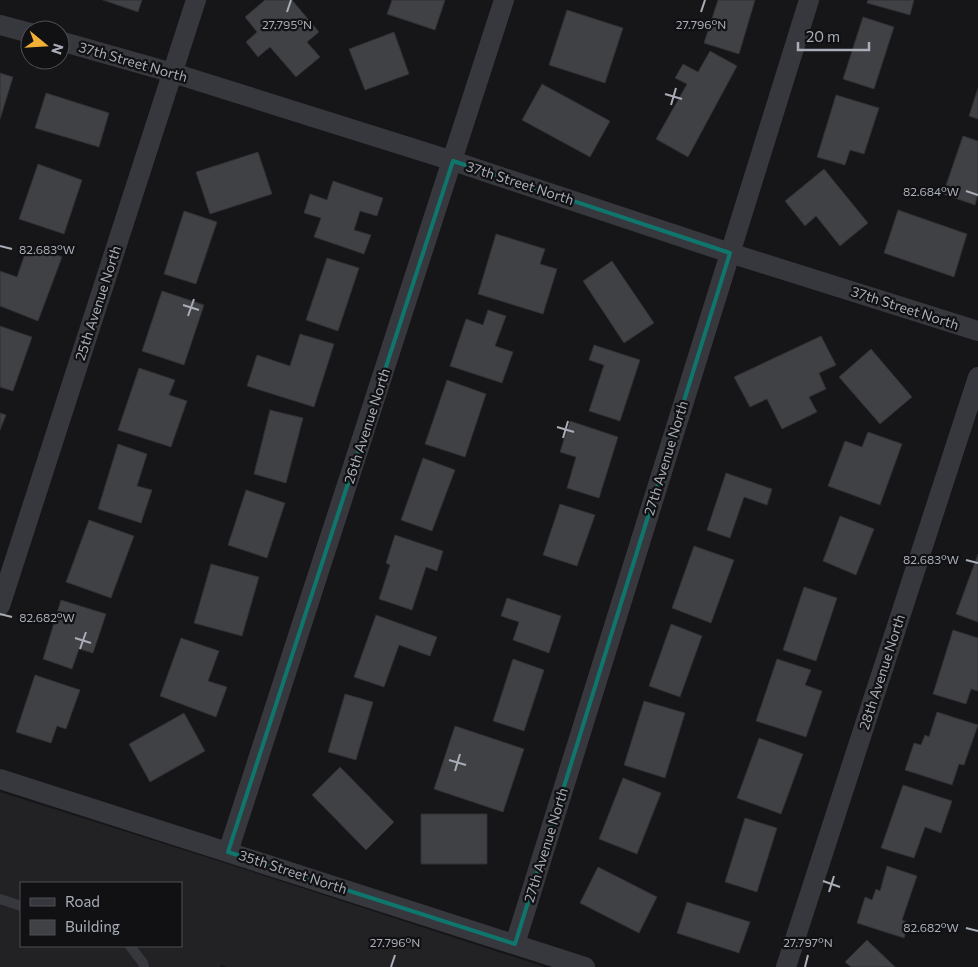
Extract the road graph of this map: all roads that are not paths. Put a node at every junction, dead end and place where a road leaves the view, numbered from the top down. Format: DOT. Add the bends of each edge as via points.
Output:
graph roads {
  1 [pos="196,0"];
  2 [pos="504,0"];
  3 [pos="809,0"];
  4 [pos="0,24"];
  5 [pos="20,30"];
  6 [pos="70,45"];
  7 [pos="173,73"];
  8 [pos="453,160"];
  9 [pos="730,253"];
  10 [pos="978,331"];
  11 [pos="978,377"];
  12 [pos="0,606"];
  13 [pos="0,779"];
  14 [pos="228,852"];
  15 [pos="0,899"];
  16 [pos="20,906"];
  17 [pos="515,944"];
  18 [pos="131,947"];
  19 [pos="144,967"];
  20 [pos="585,967"];
  21 [pos="786,967"];
  1 -- 7 [label="street, 25th Avenue North"];
  2 -- 8 [label="street, 26th Avenue North"];
  3 -- 9 [label="street, 27th Avenue North"];
  4 -- 5 [label="street"];
  6 -- 7 [label="street, 37th Street North"];
  7 -- 8 [label="street, 37th Street North"];
  7 -- 12 [label="street, 25th Avenue North"];
  8 -- 9 [label="street, 37th Street North"];
  8 -- 14 [label="street, 26th Avenue North"];
  9 -- 10 [label="street, 37th Street North"];
  9 -- 17 [label="street, 27th Avenue North"];
  11 -- 21 [label="street, 28th Avenue North"];
  13 -- 14 [label="street, 35th Street North"];
  14 -- 17 [label="street, 35th Street North"];
  15 -- 16 [label="lane"];
  17 -- 20 [label="street, 35th Street North"];
  18 -- 19 [label="lane"];
}
